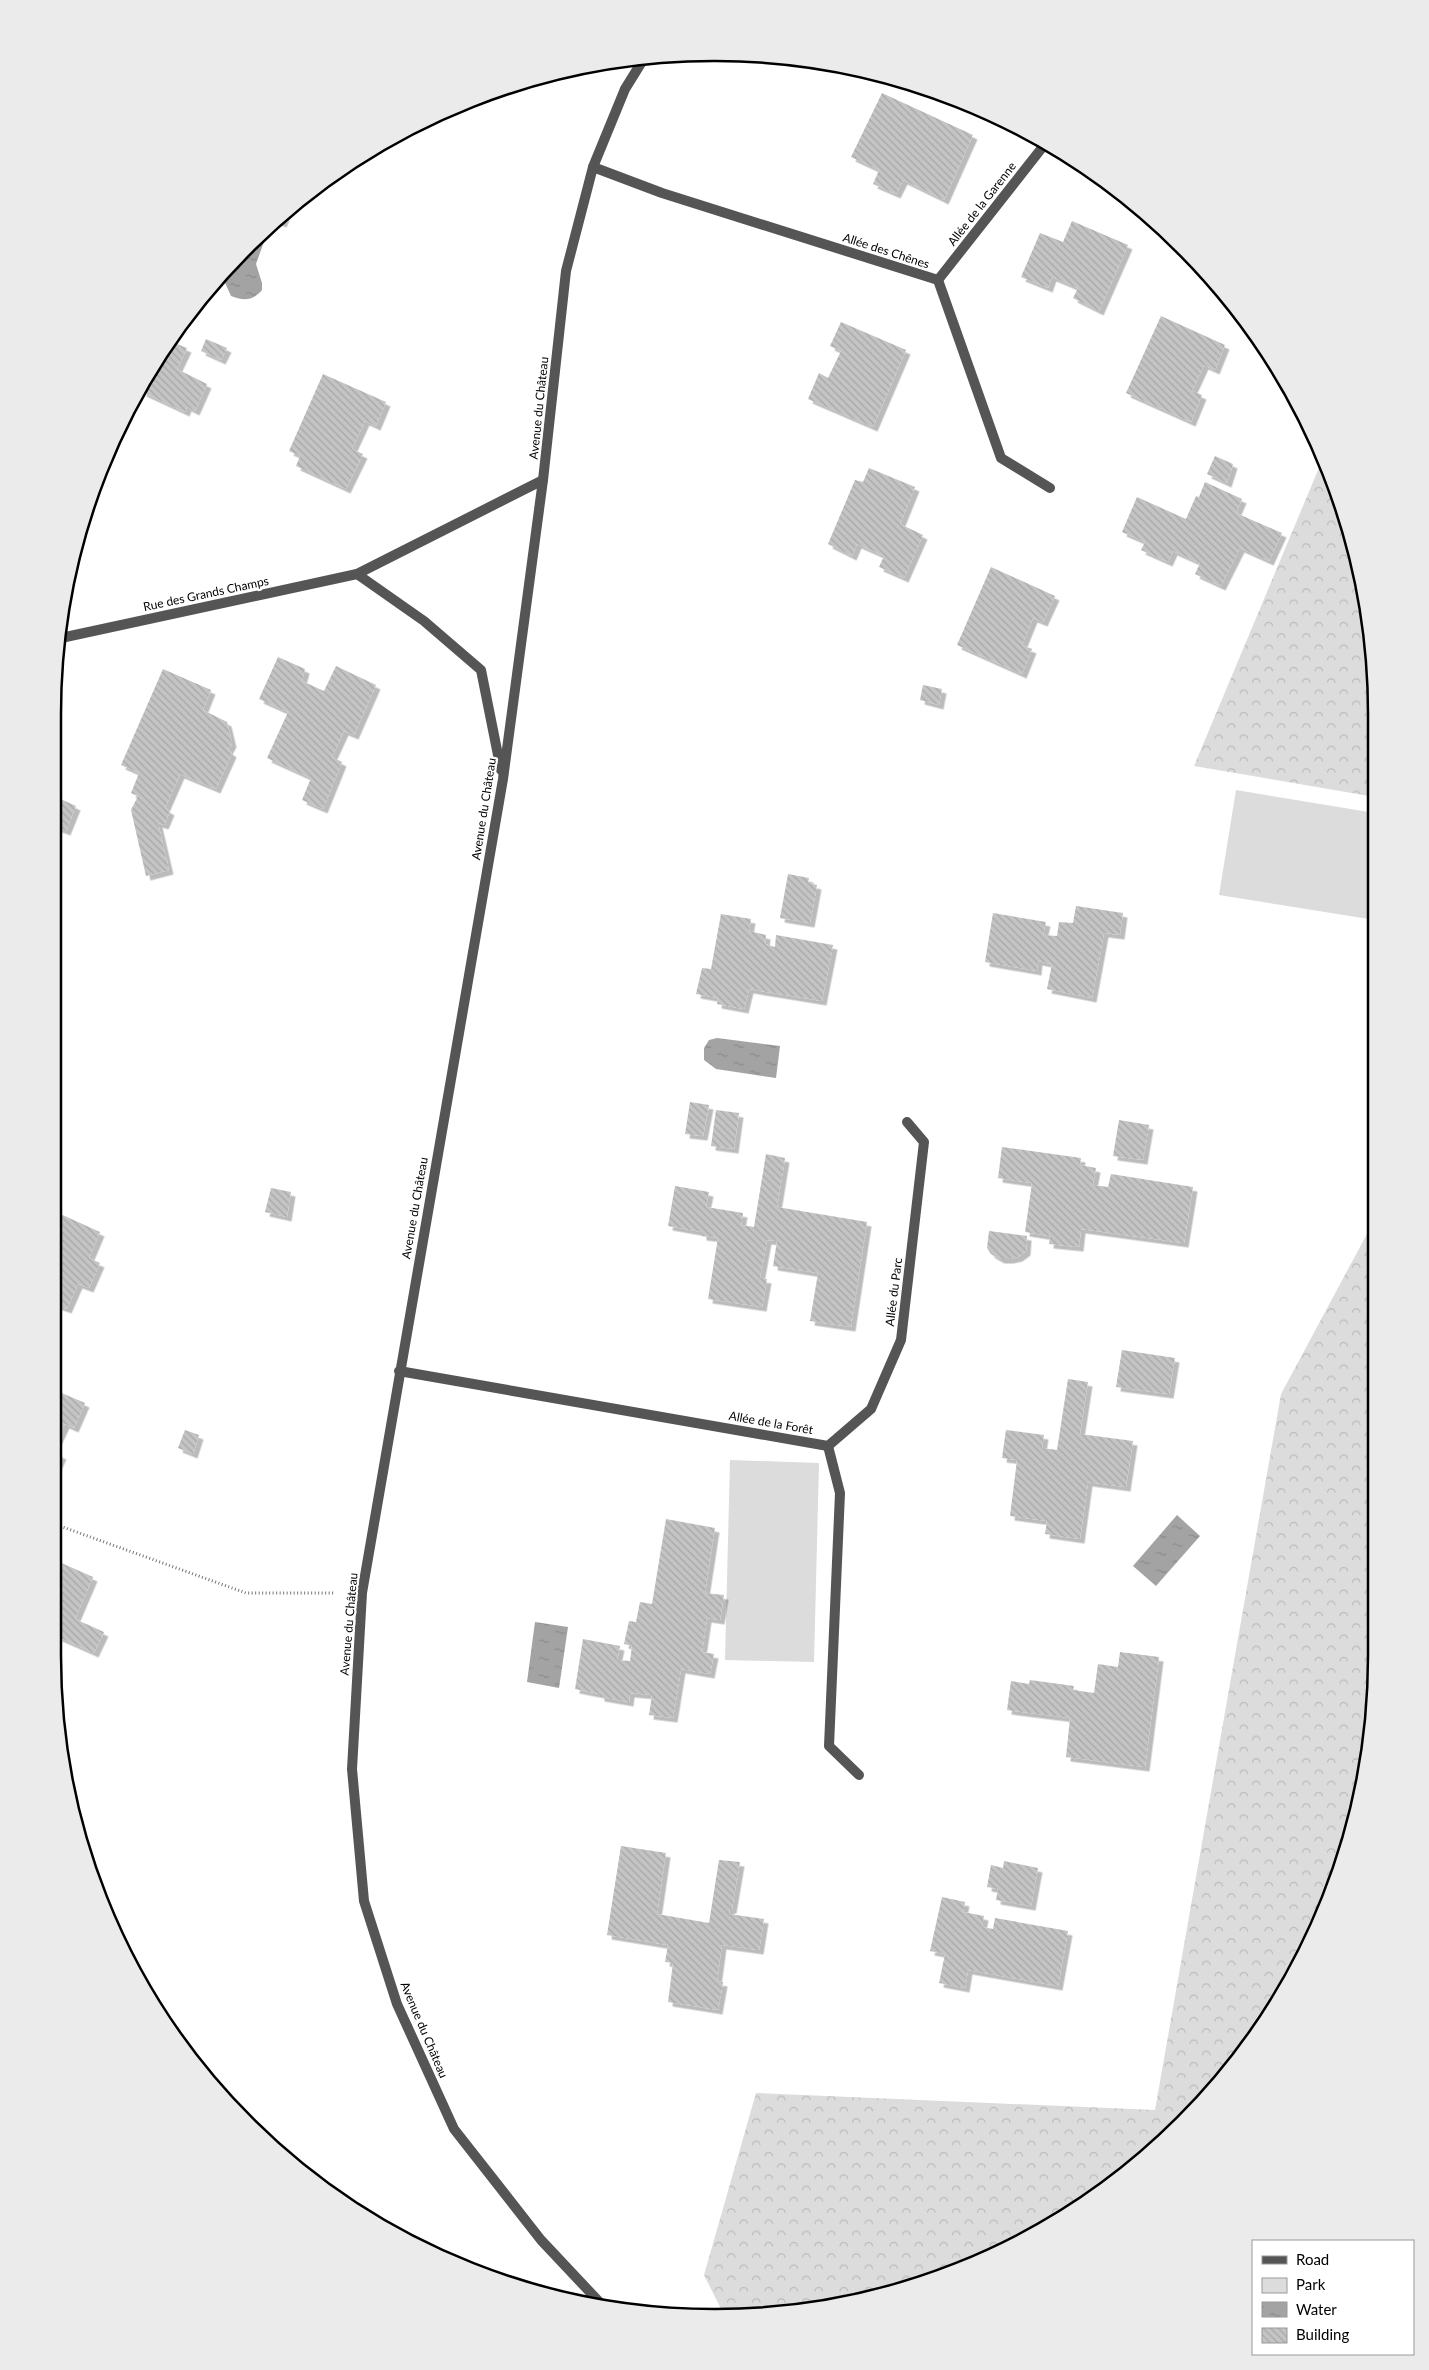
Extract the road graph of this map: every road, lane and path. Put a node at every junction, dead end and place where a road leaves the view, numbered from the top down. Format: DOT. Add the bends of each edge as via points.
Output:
graph roads {
  1 [pos="639,66"];
  2 [pos="1041,149"];
  3 [pos="593,167"];
  4 [pos="938,280"];
  5 [pos="543,480"];
  6 [pos="1050,488"];
  7 [pos="357,574"];
  8 [pos="66,637"];
  9 [pos="503,779"];
  10 [pos="907,1122"];
  11 [pos="399,1371"];
  12 [pos="828,1446"];
  13 [pos="61,1527"];
  14 [pos="362,1593"];
  15 [pos="859,1775"];
  16 [pos="595,2297"];
  1 -- 3 [label="street, Avenue du Château" via="625,89"];
  2 -- 4 [label="street, Allée de la Garenne"];
  3 -- 4 [label="street, Allée des Chênes" via="662,193"];
  3 -- 5 [label="street, Avenue du Château" via="566,272"];
  4 -- 6 [label="street, Allée des Chênes" via="1001,458"];
  5 -- 7 [label="street, Rue des Grands Champs"];
  5 -- 9 [label="street, Avenue du Château"];
  7 -- 8 [label="street, Rue des Grands Champs"];
  7 -- 9 [label="street" via="424,621 481,670"];
  9 -- 11 [label="street, Avenue du Château"];
  10 -- 12 [label="street, Allée du Parc" via="924,1142 901,1340 871,1409"];
  11 -- 12 [label="street, Allée de la Forêt"];
  11 -- 14 [label="street, Avenue du Château"];
  12 -- 15 [label="street, Allée de la Forêt" via="840,1493 829,1746"];
  13 -- 14 [label="path" via="246,1593"];
  14 -- 16 [label="street, Avenue du Château" via="352,1769 364,1901 397,2004 454,2129 541,2240"];
}
